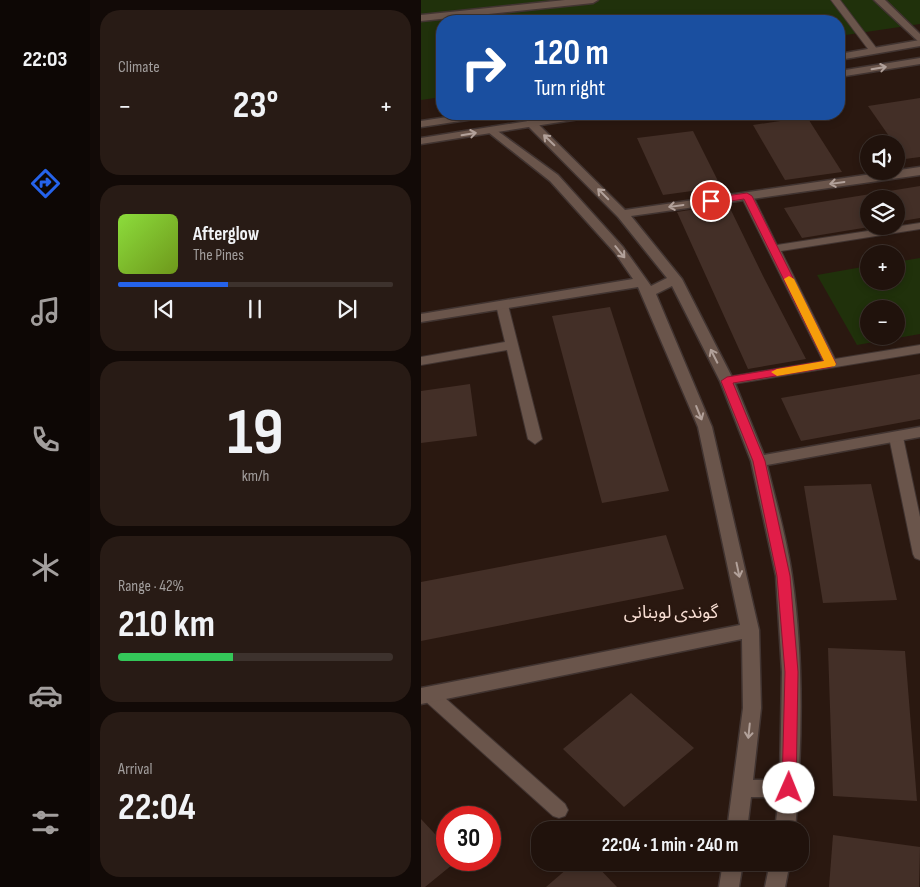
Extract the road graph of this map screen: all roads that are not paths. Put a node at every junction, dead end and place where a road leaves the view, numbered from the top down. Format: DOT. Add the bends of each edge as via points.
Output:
graph roads {
  1 [pos="593,0"];
  2 [pos="835,0"];
  3 [pos="879,0"];
  4 [pos="450,15"];
  5 [pos="436,16"];
  6 [pos="421,18"];
  7 [pos="920,42"];
  8 [pos="874,51"];
  9 [pos="845,56"];
  10 [pos="920,61"];
  11 [pos="845,73"];
  12 [pos="447,120"];
  13 [pos="555,120"];
  14 [pos="421,124"];
  15 [pos="531,124"];
  16 [pos="492,130"];
  17 [pos="421,141"];
  18 [pos="577,168"];
  19 [pos="920,171"];
  20 [pos="553,178"];
  21 [pos="747,196"];
  22 [pos="622,214"];
  23 [pos="920,226"];
  24 [pos="773,249"];
  25 [pos="675,279"];
  26 [pos="646,287"];
  27 [pos="502,305"];
  28 [pos="421,318"];
  29 [pos="512,345"];
  30 [pos="920,349"];
  31 [pos="421,361"];
  32 [pos="831,364"];
  33 [pos="727,381"];
  34 [pos="919,434"];
  35 [pos="896,437"];
  36 [pos="535,439"];
  37 [pos="759,461"];
  38 [pos="920,554"];
  39 [pos="750,630"];
  40 [pos="425,695"];
  41 [pos="789,788"];
  42 [pos="743,789"];
  43 [pos="559,810"];
  44 [pos="738,821"];
  45 [pos="786,821"];
  46 [pos="732,871"];
  47 [pos="778,871"];
  48 [pos="729,887"];
  49 [pos="775,887"];
  1 -- 4 [label="street"];
  2 -- 8 [label="lane"];
  3 -- 7 [label="street"];
  5 -- 6 [label="street"];
  7 -- 8 [label="street"];
  8 -- 9 [label="street"];
  11 -- 10 [label="street, one-way"];
  12 -- 14 [label="street"];
  13 -- 15 [label="street"];
  15 -- 16 [label="street"];
  18 -- 15 [label="street, one-way"];
  17 -- 16 [label="street, one-way"];
  16 -- 20 [label="street"];
  18 -- 20 [label="street"];
  22 -- 18 [label="street, one-way"];
  19 -- 21 [label="street, one-way"];
  20 -- 26 [label="street, one-way" via="619,250"];
  21 -- 22 [label="street, one-way"];
  21 -- 24 [label="lane"];
  22 -- 25 [label="street"];
  23 -- 24 [label="lane"];
  24 -- 32 [label="lane"];
  25 -- 26 [label="street"];
  33 -- 25 [label="street, one-way"];
  26 -- 27 [label="street"];
  26 -- 39 [label="street, one-way" via="705,427"];
  27 -- 28 [label="street"];
  27 -- 29 [label="lane"];
  29 -- 31 [label="lane"];
  29 -- 36 [label="lane"];
  30 -- 32 [label="lane"];
  32 -- 33 [label="lane"];
  33 -- 37 [label="street"];
  34 -- 35 [label="street"];
  35 -- 37 [label="street"];
  35 -- 38 [label="lane"];
  37 -- 41 [label="street" via="784,576 791,672"];
  39 -- 40 [label="street"];
  39 -- 42 [label="street, one-way" via="752,708"];
  40 -- 43 [label="lane"];
  41 -- 42 [label="street"];
  41 -- 45 [label="street"];
  42 -- 44 [label="street"];
  46 -- 48 [label="street"];
  47 -- 49 [label="street"];
}
